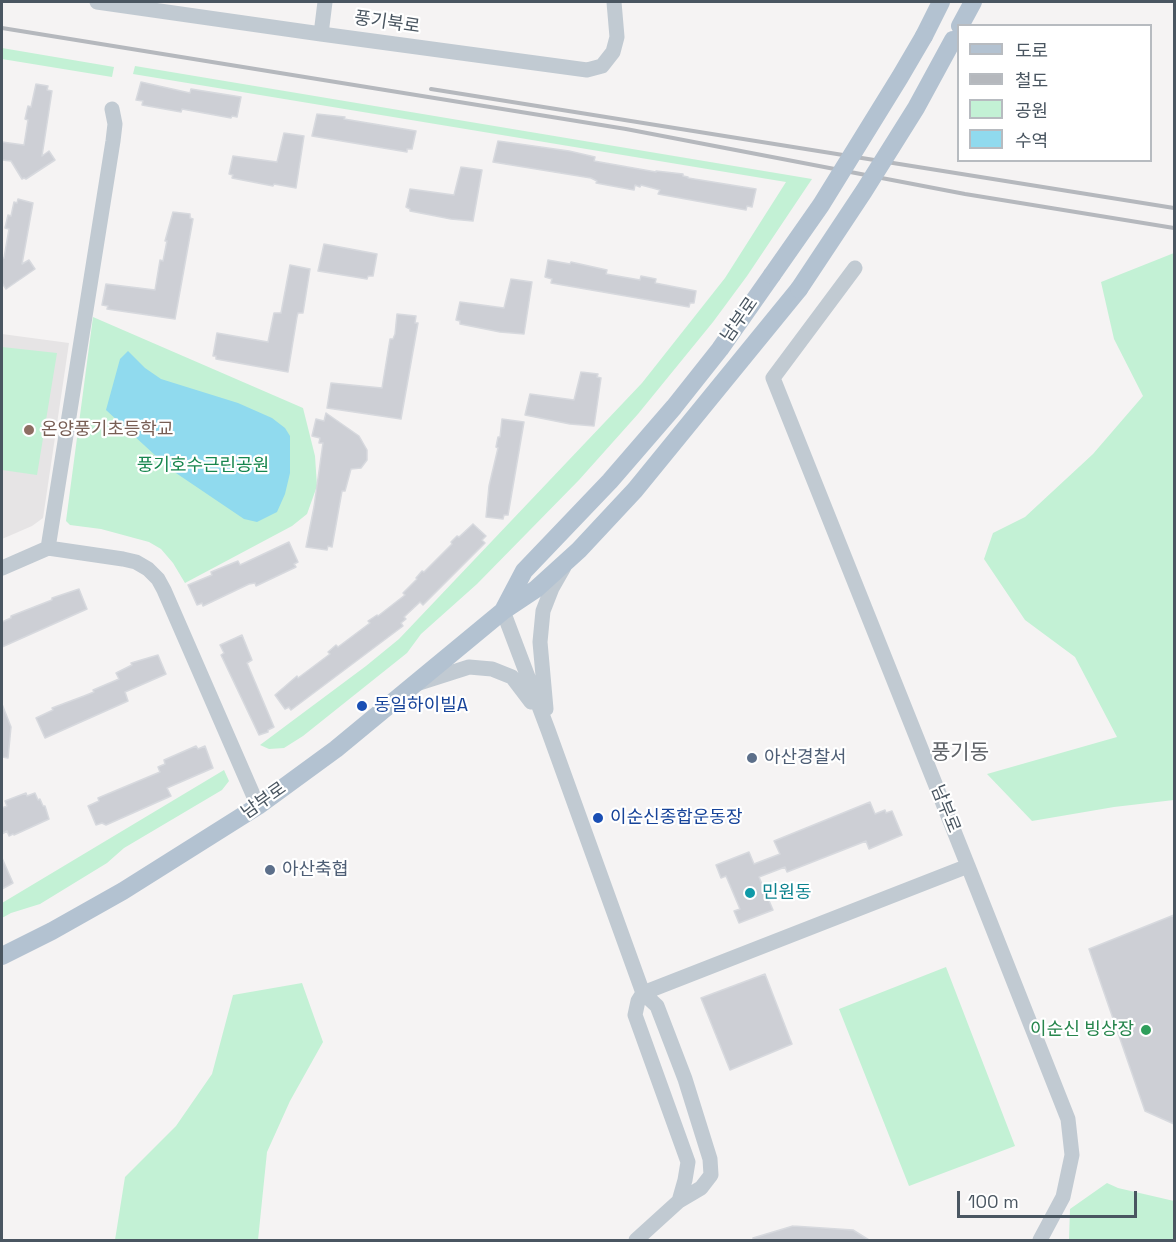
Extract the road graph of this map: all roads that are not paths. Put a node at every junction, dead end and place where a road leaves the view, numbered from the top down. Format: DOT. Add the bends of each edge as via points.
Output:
graph roads {
  1 [pos="103,2"];
  2 [pos="325,2"];
  3 [pos="614,2"];
  4 [pos="941,2"];
  5 [pos="973,2"];
  6 [pos="961,24"];
  7 [pos="957,31"];
  8 [pos="321,34"];
  9 [pos="112,109"];
  10 [pos="855,268"];
  11 [pos="48,548"];
  12 [pos="569,559"];
  13 [pos="2,568"];
  14 [pos="503,611"];
  15 [pos="416,684"];
  16 [pos="548,730"];
  17 [pos="258,806"];
  18 [pos="968,866"];
  19 [pos="2,956"];
  20 [pos="642,993"];
  21 [pos="679,1201"];
  22 [pos="636,1240"];
  23 [pos="1041,1240"];
  1 -- 8 [label="street, 풍기북로"];
  2 -- 8 [label="street"];
  3 -- 8 [label="street, 풍기북로" via="617,37 613,52 602,66 587,70"];
  4 -- 14 [label="main road, 남부로, bridge" via="821,205 720,349 610,481 524,571"];
  5 -- 6 [label="main road, 남부로"];
  7 -- 12 [label="main road, 남부로, bridge" via="916,108 799,289 635,490"];
  9 -- 11 [label="street" via="113,141"];
  10 -- 18 [label="street, 남부로" via="773,378"];
  11 -- 13 [label="street"];
  11 -- 17 [label="street" via="136,562 158,579"];
  12 -- 14 [label="main road, 남부로" via="536,589"];
  12 -- 16 [label="street" via="543,610 540,642"];
  14 -- 15 [label="main road, 남부로"];
  14 -- 16 [label="street"];
  15 -- 16 [label="street" via="469,668 492,669 517,682"];
  15 -- 17 [label="main road, 남부로"];
  16 -- 20 [label="street"];
  17 -- 19 [label="main road, 남부로" via="123,891"];
  18 -- 20 [label="street"];
  18 -- 23 [label="street" via="1068,1119 1072,1155 1063,1197"];
  20 -- 21 [label="street" via="635,1015 688,1162"];
  20 -- 21 [label="street" via="657,1006 710,1159 711,1175 701,1188"];
  21 -- 22 [label="street"];
}
